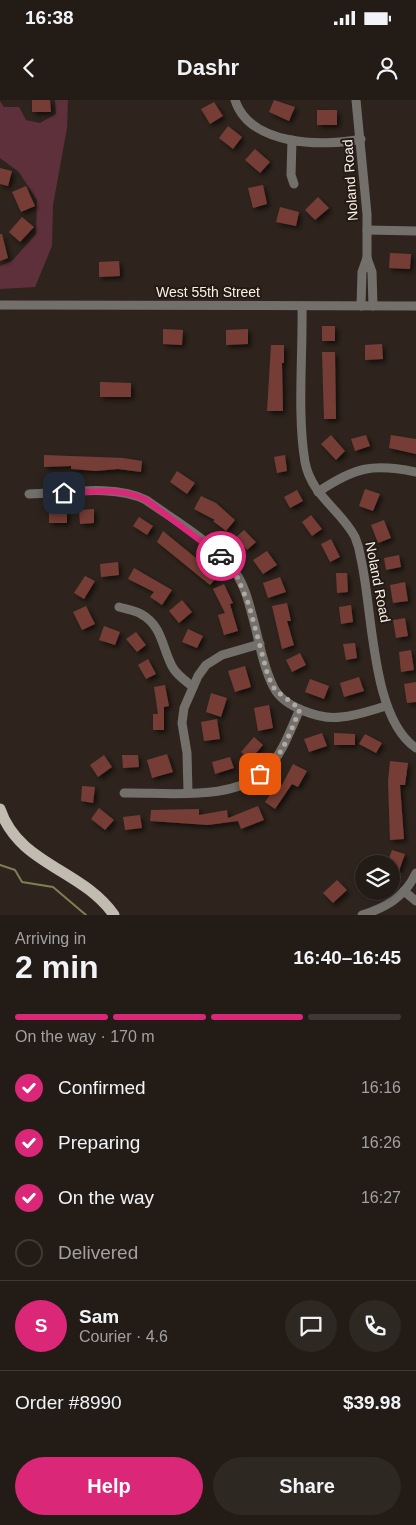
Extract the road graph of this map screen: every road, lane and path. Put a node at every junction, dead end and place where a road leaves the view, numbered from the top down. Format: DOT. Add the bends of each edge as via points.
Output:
graph roads {
  1 [pos="235,100"];
  2 [pos="356,100"];
  3 [pos="361,139"];
  4 [pos="292,140"];
  5 [pos="294,184"];
  6 [pos="367,230"];
  7 [pos="416,231"];
  8 [pos="367,258"];
  9 [pos="0,305"];
  10 [pos="302,306"];
  11 [pos="361,306"];
  12 [pos="373,306"];
  13 [pos="416,306"];
  14 [pos="416,472"];
  15 [pos="318,492"];
  16 [pos="29,494"];
  17 [pos="118,607"];
  18 [pos="260,644"];
  19 [pos="193,687"];
  20 [pos="386,706"];
  21 [pos="300,709"];
  22 [pos="416,748"];
  23 [pos="124,792"];
  24 [pos="188,792"];
  25 [pos="0,809"];
  26 [pos="416,873"];
  27 [pos="404,891"];
  28 [pos="416,901"];
  29 [pos="114,915"];
  30 [pos="362,915"];
  1 -- 4 [label="street" via="248,120 261,130"];
  2 -- 3 [label="street, Noland Road"];
  3 -- 4 [label="street" via="323,143"];
  3 -- 6 [label="street, Noland Road"];
  4 -- 5 [label="street" via="291,175"];
  6 -- 7 [label="street"];
  6 -- 8 [label="street, Noland Road"];
  8 -- 11 [label="street, Noland Road" via="362,272"];
  8 -- 12 [label="street, Noland Road" via="372,272"];
  9 -- 10 [label="street, West 55th Street"];
  10 -- 11 [label="street, West 55th Street"];
  10 -- 15 [label="street, Noland Road" via="305,464"];
  11 -- 12 [label="street, West 55th Street"];
  12 -- 13 [label="street, West 55th Street"];
  14 -- 15 [label="street" via="372,468 350,472"];
  15 -- 20 [label="street, Noland Road" via="345,522 357,544 366,579"];
  16 -- 18 [label="street" via="117,491 146,500 217,551 236,574"];
  17 -- 19 [label="street" via="140,613 152,622 160,633 172,666"];
  18 -- 19 [label="street" via="222,655 206,665"];
  18 -- 21 [label="street" via="275,690"];
  19 -- 24 [label="street" via="182,723"];
  20 -- 21 [label="street" via="340,718"];
  20 -- 22 [label="street, Noland Road" via="398,730"];
  21 -- 24 [label="street" via="282,749 269,768 252,781 235,789"];
  23 -- 24 [label="street"];
  25 -- 29 [label="main road" via="4,821 22,846 87,887"];
  26 -- 27 [label="street"];
  27 -- 28 [label="street"];
  27 -- 30 [label="street" via="384,907"];
}
